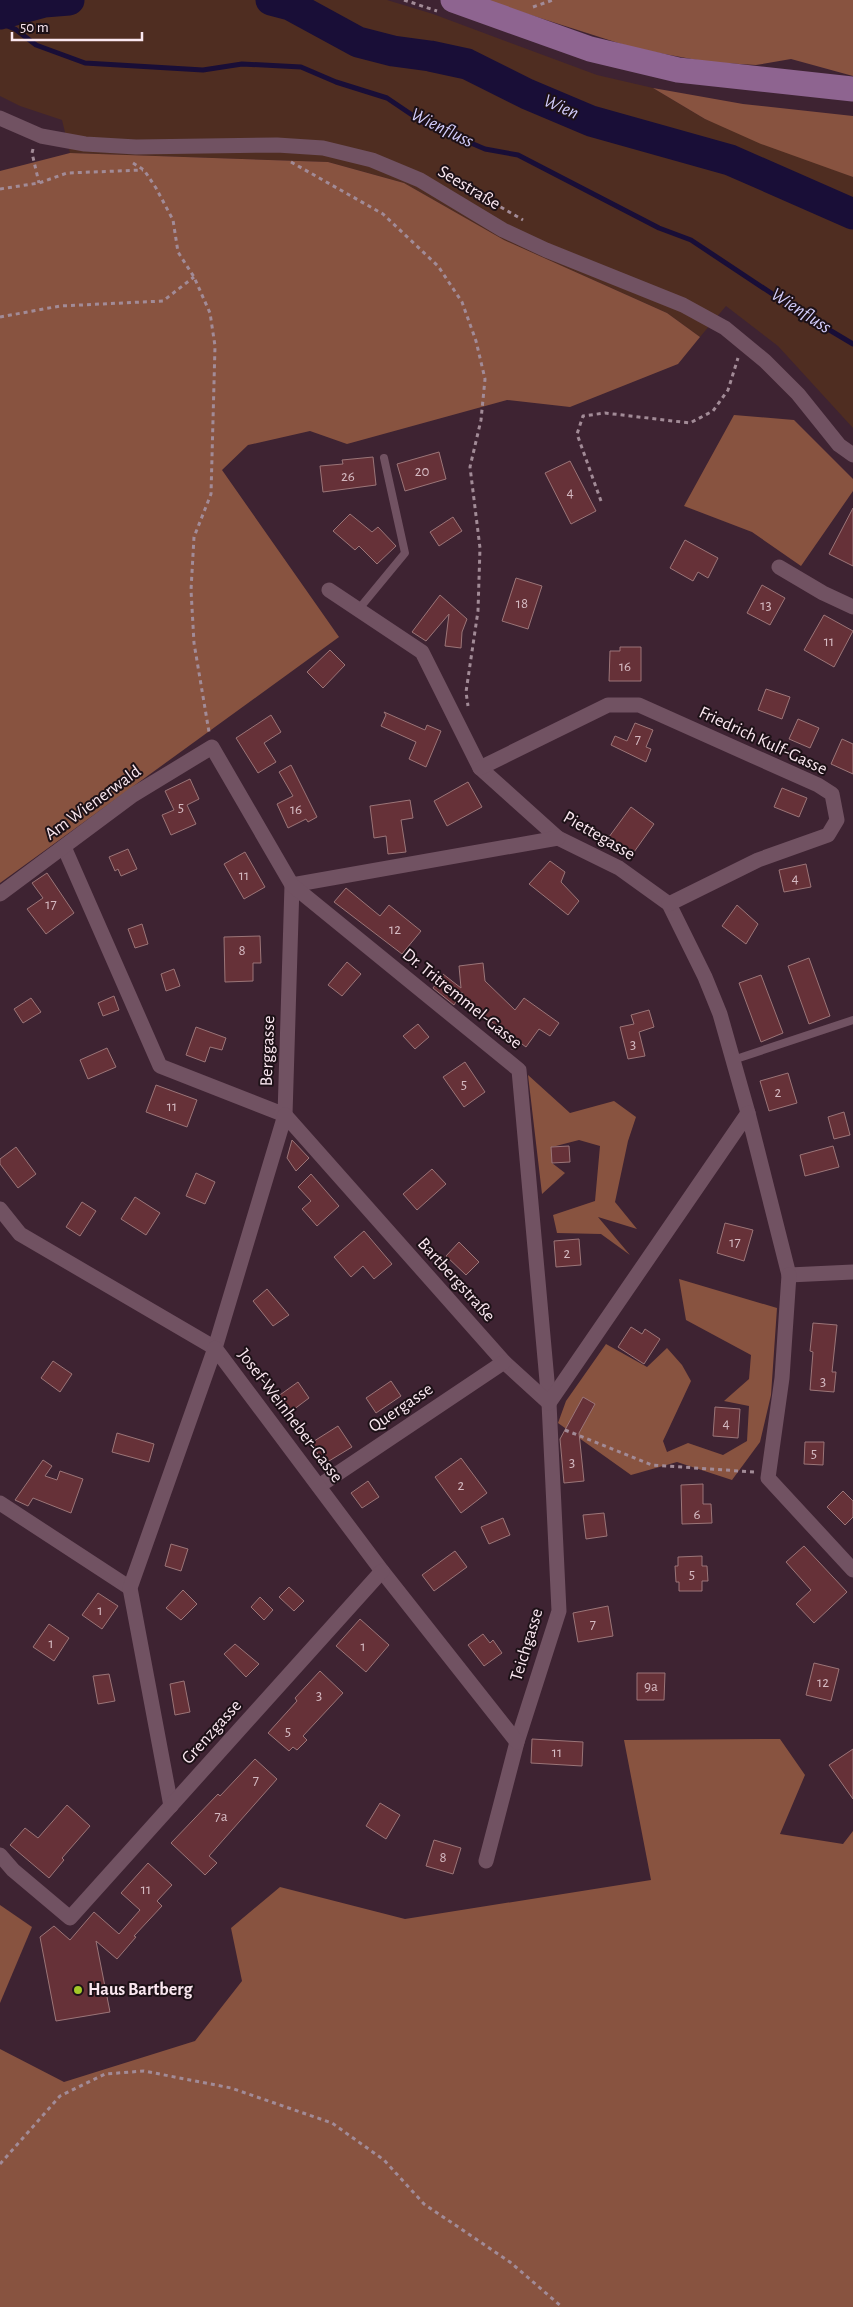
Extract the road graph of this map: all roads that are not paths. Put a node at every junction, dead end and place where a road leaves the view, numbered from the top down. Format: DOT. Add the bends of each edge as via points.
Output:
graph roads {
  1 [pos="453,0"];
  2 [pos="853,89"];
  3 [pos="0,118"];
  4 [pos="853,455"];
  5 [pos="384,458"];
  6 [pos="779,567"];
  7 [pos="330,590"];
  8 [pos="853,607"];
  9 [pos="358,610"];
  10 [pos="212,747"];
  11 [pos="480,768"];
  12 [pos="558,838"];
  13 [pos="64,846"];
  14 [pos="292,884"];
  15 [pos="0,894"];
  16 [pos="669,904"];
  17 [pos="853,1020"];
  18 [pos="733,1060"];
  19 [pos="748,1113"];
  20 [pos="285,1115"];
  21 [pos="0,1209"];
  22 [pos="853,1272"];
  23 [pos="789,1275"];
  24 [pos="215,1348"];
  25 [pos="504,1362"];
  26 [pos="549,1403"];
  27 [pos="319,1486"];
  28 [pos="0,1503"];
  29 [pos="853,1570"];
  30 [pos="382,1572"];
  31 [pos="130,1588"];
  32 [pos="516,1742"];
  33 [pos="171,1806"];
  34 [pos="0,1856"];
  35 [pos="486,1861"];
  1 -- 2 [label="main road" via="590,49 678,70"];
  3 -- 4 [label="street, Seestraße" via="41,136 85,144 323,148 372,160 420,180 503,230 683,305 725,328 765,361 798,394 838,445"];
  5 -- 9 [label="lane" via="405,553"];
  6 -- 8 [label="street"];
  7 -- 9 [label="street, Piettegasse"];
  9 -- 11 [label="street, Piettegasse" via="422,652"];
  10 -- 13 [label="street, Am Wienerwald" via="133,794"];
  10 -- 14 [label="street, Dr. Tritremmel-Gasse"];
  11 -- 12 [label="street, Piettegasse"];
  11 -- 16 [label="street, Friedrich Kulf-Gasse" via="608,705 639,705 832,794 836,820 828,835 758,860"];
  12 -- 14 [label="street"];
  12 -- 16 [label="street, Piettegasse" via="619,868"];
  13 -- 15 [label="street, Am Wienerwald"];
  13 -- 20 [label="street, Berggasse" via="160,1066"];
  14 -- 20 [label="street, Berggasse"];
  14 -- 26 [label="street, Dr. Tritremmel-Gasse" via="520,1070"];
  16 -- 18 [label="street, Piettegasse" via="711,992"];
  17 -- 18 [label="lane"];
  18 -- 19 [label="street, Piettegasse"];
  19 -- 23 [label="street"];
  19 -- 26 [label="street"];
  20 -- 24 [label="street"];
  20 -- 25 [label="street, Bartbergstraße"];
  21 -- 24 [label="street" via="20,1234"];
  22 -- 23 [label="street"];
  23 -- 29 [label="street" via="782,1378 768,1478"];
  24 -- 27 [label="street, Josef-Weinheber-Gasse"];
  24 -- 31 [label="street, Josef-Weinheber-Gasse"];
  25 -- 26 [label="street, Bartbergstraße"];
  25 -- 27 [label="street, Quergasse"];
  26 -- 32 [label="street, Teichgasse" via="559,1611"];
  27 -- 30 [label="street, Josef-Weinheber-Gasse"];
  28 -- 31 [label="street"];
  30 -- 32 [label="street, Josef-Weinheber-Gasse"];
  30 -- 33 [label="street, Grenzgasse"];
  31 -- 33 [label="street"];
  32 -- 35 [label="street, Teichgasse"];
  33 -- 34 [label="street, Grenzgasse" via="70,1918"];
}
